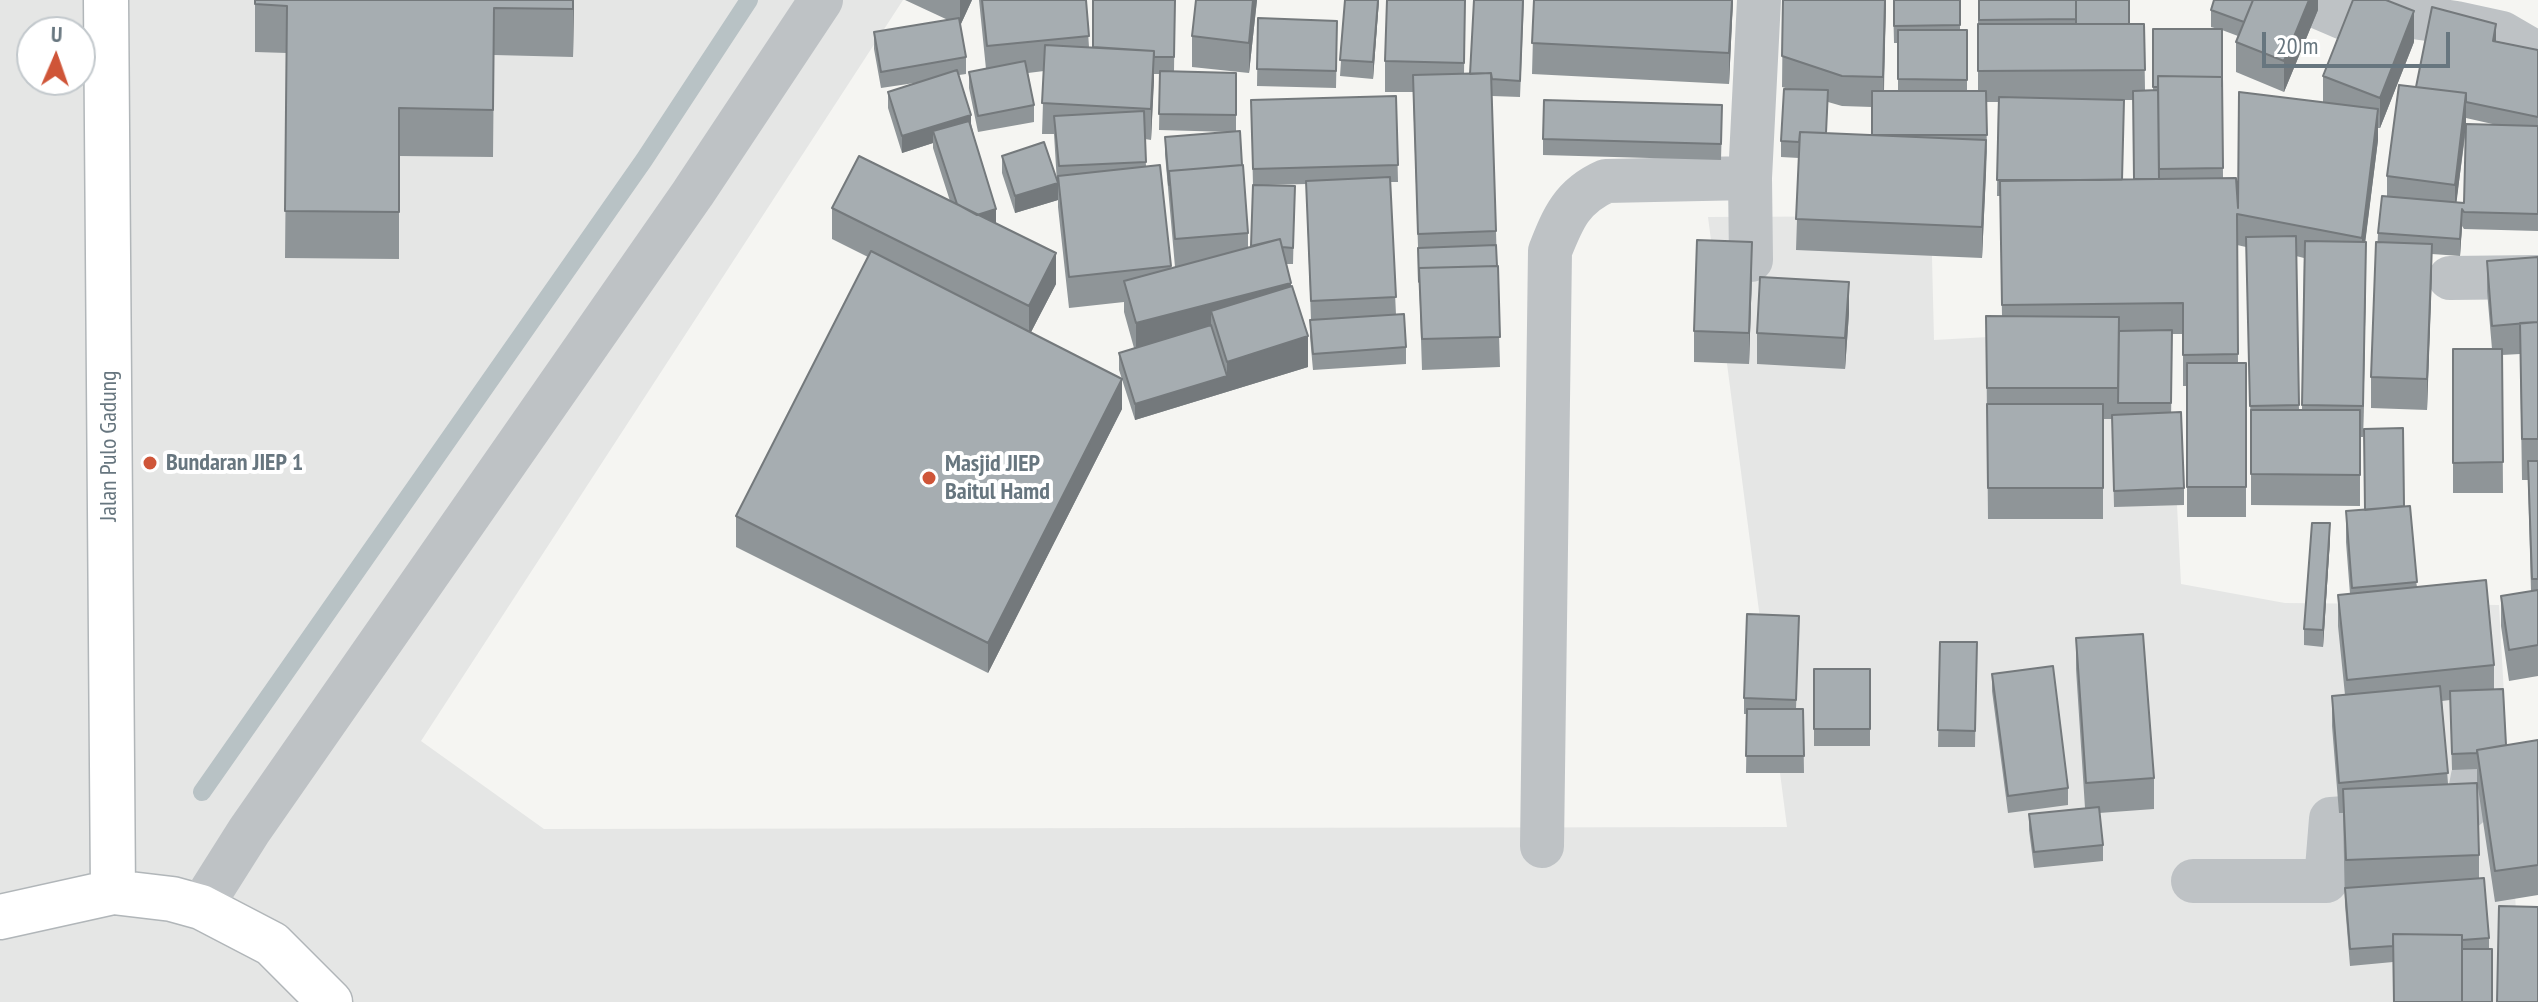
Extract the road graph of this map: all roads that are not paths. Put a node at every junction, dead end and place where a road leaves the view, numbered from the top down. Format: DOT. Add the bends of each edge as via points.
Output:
graph roads {
  1 [pos="106,0"];
  2 [pos="821,0"];
  3 [pos="1759,0"];
  4 [pos="2302,0"];
  5 [pos="2538,54"];
  6 [pos="1750,178"];
  7 [pos="1751,260"];
  8 [pos="2538,277"];
  9 [pos="2450,278"];
  10 [pos="2538,767"];
  11 [pos="1542,846"];
  12 [pos="2193,881"];
  13 [pos="113,892"];
  14 [pos="201,907"];
  15 [pos="0,917"];
  16 [pos="330,1002"];
  1 -- 13 [label="street, Jalan Pulo Gadung"];
  2 -- 14 [label="street"];
  3 -- 6 [label="street"];
  4 -- 5 [label="street" via="2344,18 2399,15 2502,33"];
  6 -- 7 [label="street"];
  6 -- 11 [label="street" via="1606,181 1586,190 1562,221 1550,251"];
  8 -- 9 [label="street"];
  10 -- 12 [label="street" via="2473,776 2467,807 2331,819 2326,881"];
  13 -- 14 [label="street"];
  13 -- 15 [label="street"];
  14 -- 16 [label="street" via="272,944"];
}
